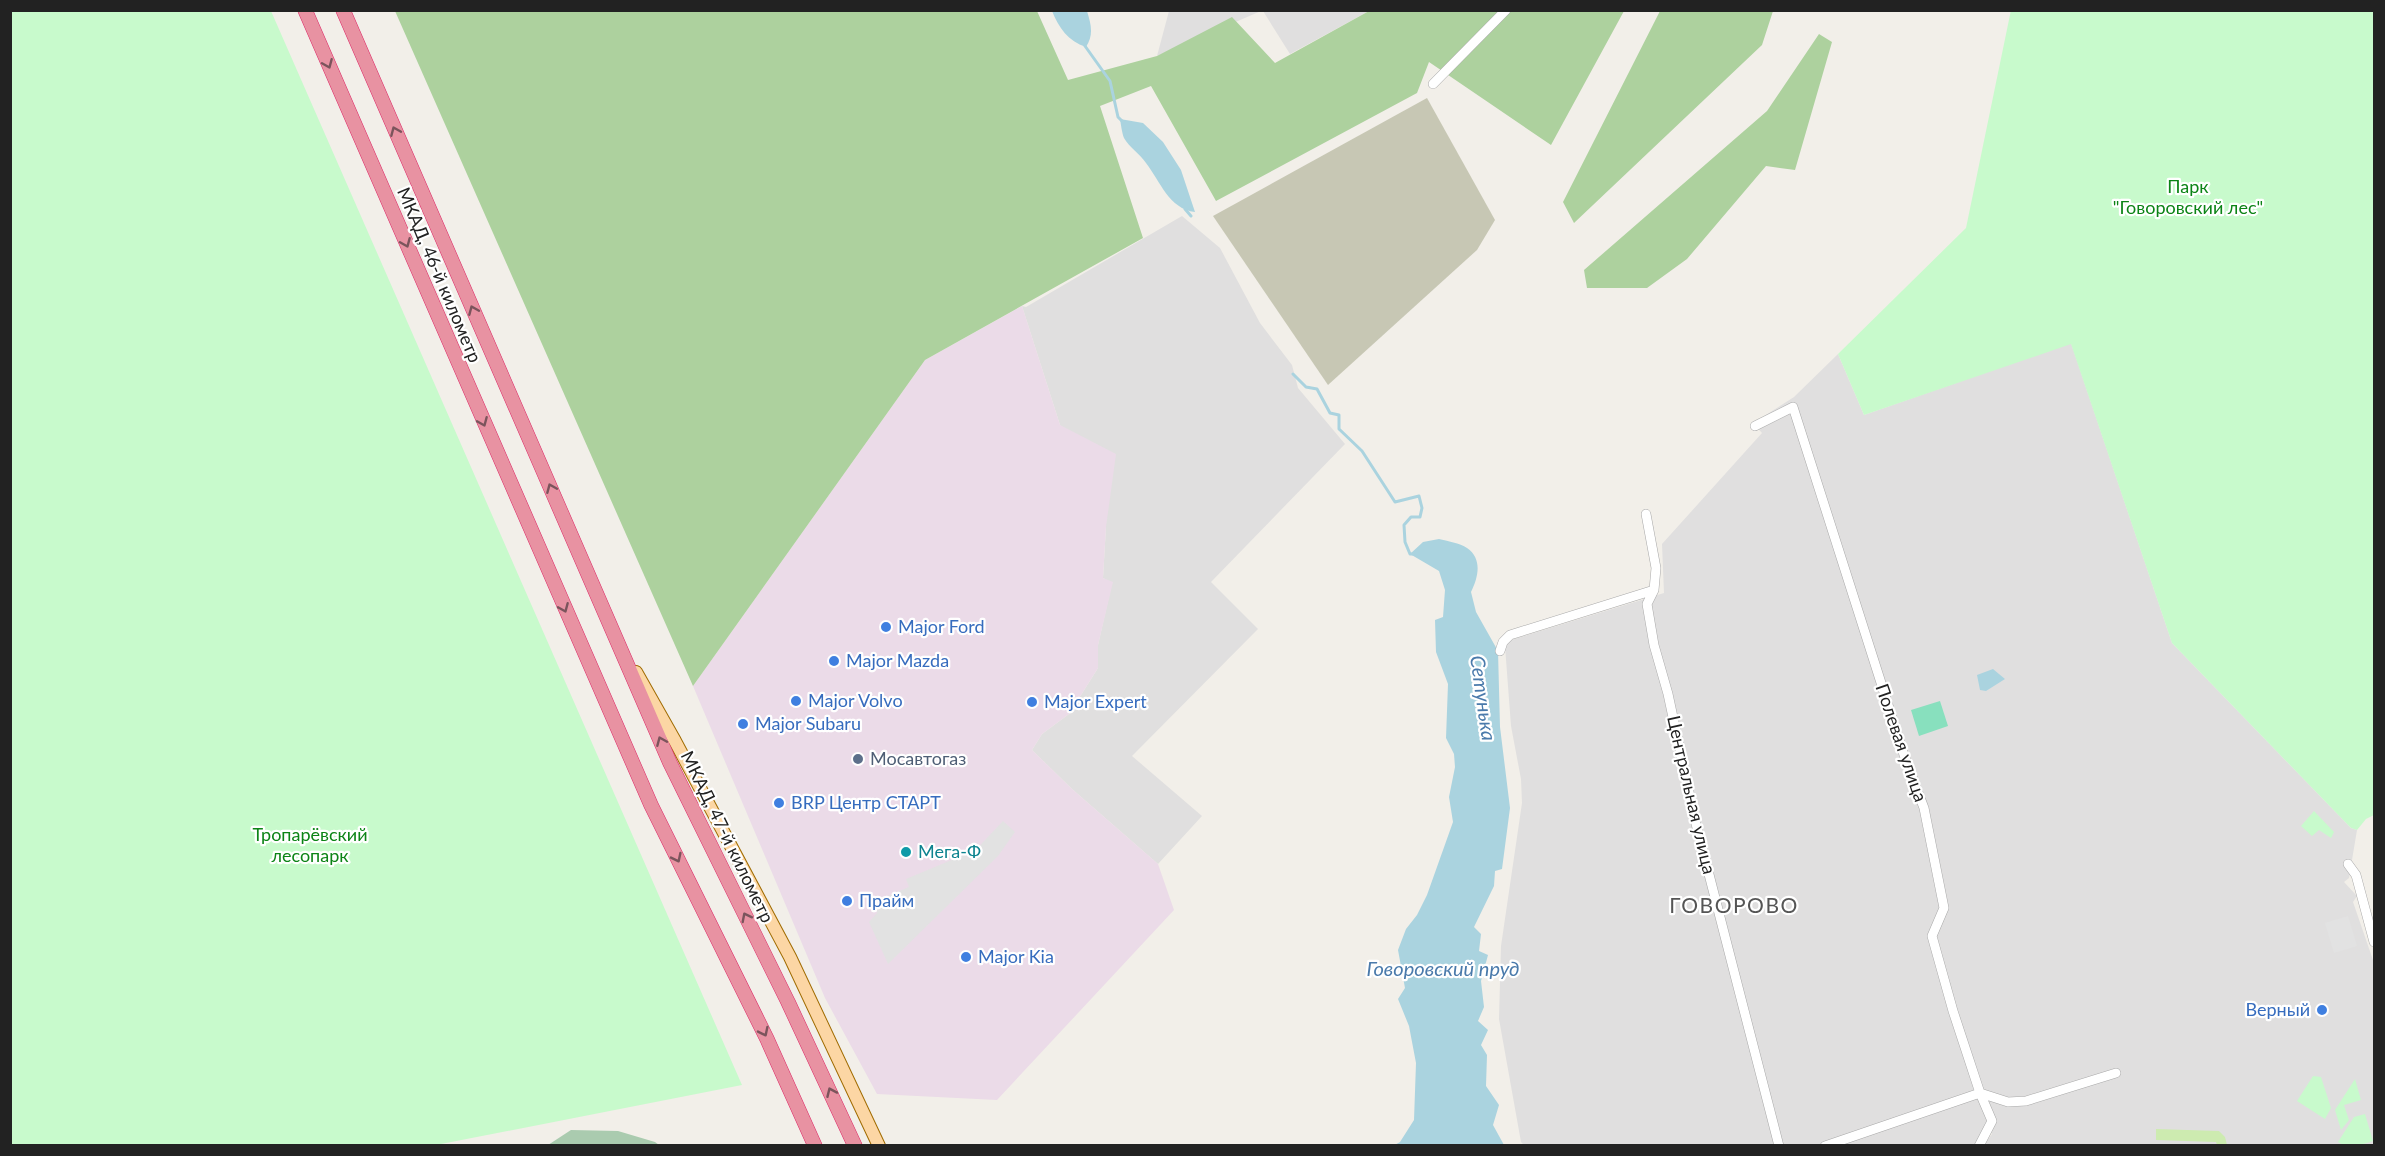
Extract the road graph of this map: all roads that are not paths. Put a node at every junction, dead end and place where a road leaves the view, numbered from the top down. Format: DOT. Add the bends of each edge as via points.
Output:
graph roads {
  1 [pos="304,10"];
  2 [pos="343,10"];
  3 [pos="1506,10"];
  4 [pos="1433,84"];
  5 [pos="1755,426"];
  6 [pos="1646,514"];
  7 [pos="574,542"];
  8 [pos="1654,590"];
  9 [pos="612,630"];
  10 [pos="1500,651"];
  11 [pos="2348,864"];
  12 [pos="2374,942"];
  13 [pos="2116,1073"];
  14 [pos="1980,1093"];
  15 [pos="815,1146"];
  16 [pos="855,1146"];
  17 [pos="879,1146"];
  18 [pos="1779,1146"];
  19 [pos="1825,1146"];
  20 [pos="1979,1146"];
  1 -- 15 [label="highway, МКАД, 46-й километр, one-way" via="651,806 767,1039"];
  7 -- 2 [label="highway, МКАД, 46-й километр, one-way"];
  3 -- 4 [label="street"];
  5 -- 14 [label="street, Полевая улица" via="1793,407 1800,426 1848,585 1924,808 1944,908 1932,936"];
  6 -- 8 [label="street, Центральная улица" via="1656,568"];
  7 -- 9 [label="highway, МКАД, 47-й километр"];
  8 -- 10 [label="street" via="1510,635"];
  8 -- 18 [label="street, Центральная улица" via="1647,604 1654,645"];
  16 -- 9 [label="highway, МКАД, 47-й километр, one-way" via="683,790"];
  9 -- 17 [label="main road" via="790,957"];
  11 -- 12 [label="street" via="2356,875"];
  13 -- 14 [label="street" via="2026,1101 2008,1102"];
  14 -- 19 [label="street"];
  14 -- 20 [label="street, Полевая улица" via="1992,1121"];
}
